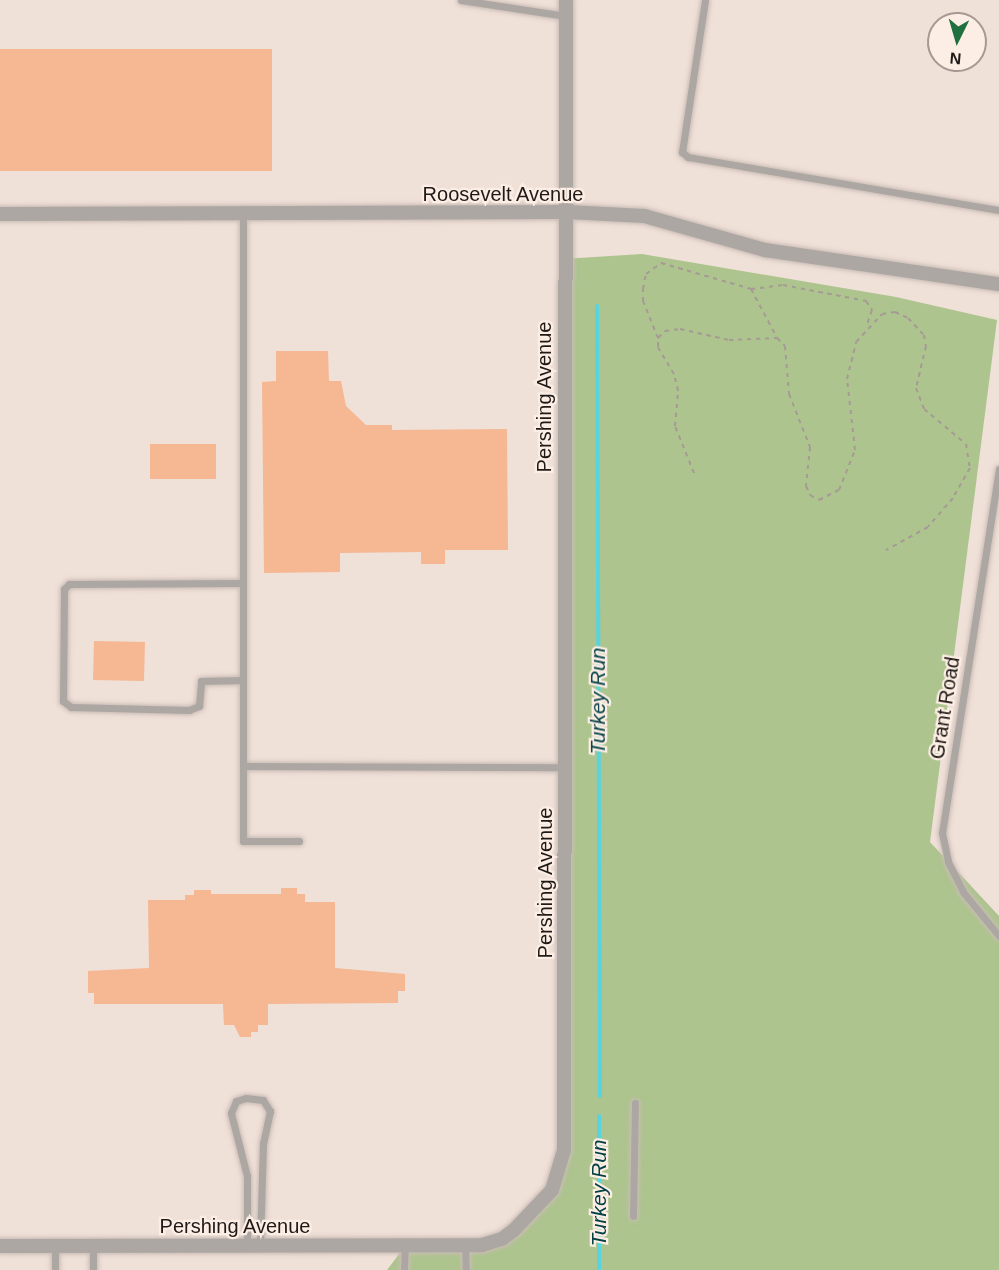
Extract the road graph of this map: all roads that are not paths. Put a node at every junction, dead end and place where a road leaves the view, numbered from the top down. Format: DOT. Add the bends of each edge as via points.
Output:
graph roads {
  1 [pos="461,0"];
  2 [pos="566,0"];
  3 [pos="705,0"];
  4 [pos="566,16"];
  5 [pos="999,210"];
  6 [pos="568,212"];
  7 [pos="0,214"];
  8 [pos="243,215"];
  9 [pos="999,284"];
  10 [pos="999,469"];
  11 [pos="990,522"];
  12 [pos="999,524"];
  13 [pos="243,583"];
  14 [pos="243,680"];
  15 [pos="243,766"];
  16 [pos="564,767"];
  17 [pos="299,841"];
  18 [pos="999,936"];
  19 [pos="635,1103"];
  20 [pos="633,1216"];
  21 [pos="254,1245"];
  22 [pos="405,1245"];
  23 [pos="465,1245"];
  24 [pos="0,1246"];
  25 [pos="56,1247"];
  26 [pos="93,1247"];
  27 [pos="55,1270"];
  28 [pos="93,1270"];
  29 [pos="404,1270"];
  30 [pos="466,1270"];
  1 -- 4 [label="lane"];
  2 -- 4 [label="street, Pershing Avenue"];
  3 -- 5 [label="lane" via="682,152 688,157"];
  4 -- 6 [label="street, Pershing Avenue"];
  6 -- 8 [label="street, Roosevelt Avenue"];
  6 -- 9 [label="street, Roosevelt Avenue" via="644,216 765,250"];
  6 -- 16 [label="street, Pershing Avenue" via="563,248"];
  7 -- 8 [label="street, Roosevelt Avenue"];
  8 -- 13 [label="lane"];
  10 -- 11 [label="lane, Grant Road"];
  11 -- 12 [label="lane"];
  11 -- 18 [label="lane, Grant Road" via="942,833 948,862 963,892"];
  13 -- 14 [label="lane"];
  13 -- 14 [label="lane" via="69,584 64,589 63,701 71,707 189,710 199,706 201,681"];
  14 -- 15 [label="lane"];
  15 -- 16 [label="lane"];
  15 -- 17 [label="lane" via="243,842"];
  16 -- 23 [label="street, Pershing Avenue" via="562,1164 552,1190 514,1230 492,1243"];
  19 -- 20 [label="lane"];
  21 -- 21 [label="lane" via="262,1143 270,1111 263,1100 246,1098 236,1101 231,1113 247,1176"];
  21 -- 22 [label="street, Pershing Avenue"];
  21 -- 26 [label="street, Pershing Avenue"];
  22 -- 23 [label="street, Pershing Avenue"];
  22 -- 29 [label="lane"];
  23 -- 30 [label="lane"];
  24 -- 25 [label="street, Pershing Avenue"];
  25 -- 26 [label="street, Pershing Avenue"];
  25 -- 27 [label="lane"];
  26 -- 28 [label="lane"];
}
